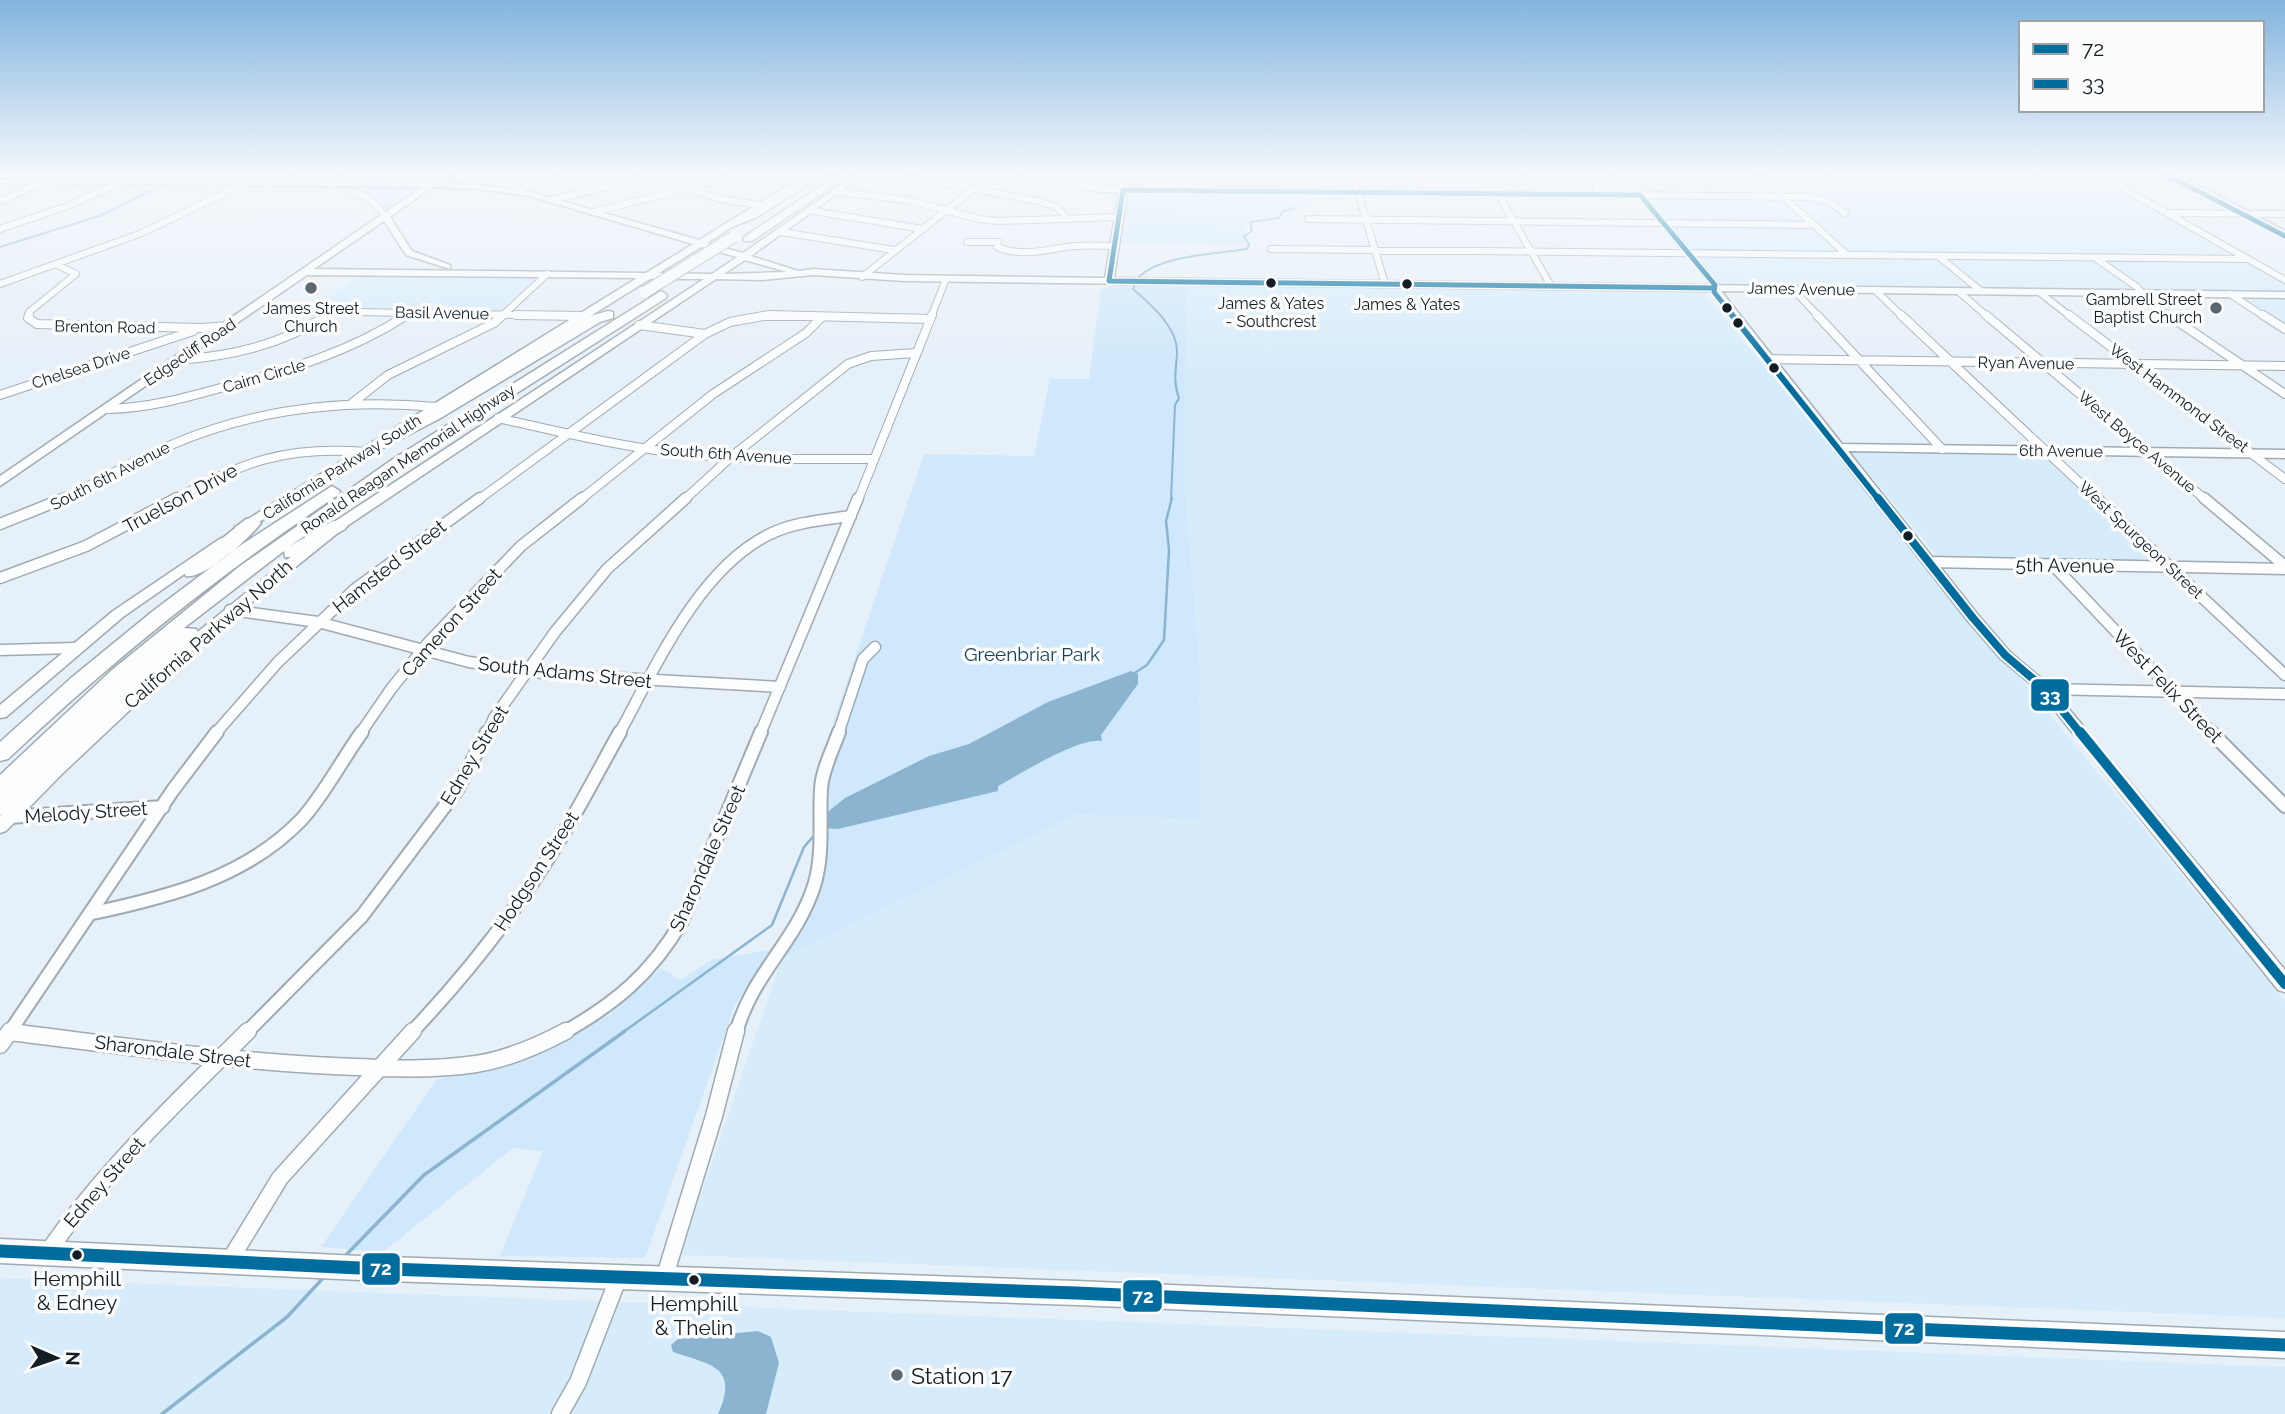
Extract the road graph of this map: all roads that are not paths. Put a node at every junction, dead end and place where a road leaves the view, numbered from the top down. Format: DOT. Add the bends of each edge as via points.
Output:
graph roads {
  1 [pos="125,239"];
  2 [pos="350,239"];
  3 [pos="400,239"];
  4 [pos="686,239"];
  5 [pos="711,239"];
  6 [pos="716,239"];
  7 [pos="721,239"];
  8 [pos="724,239"];
  9 [pos="769,239"];
  10 [pos="770,239"];
  11 [pos="825,239"];
  12 [pos="909,239"];
  13 [pos="1115,239"];
  14 [pos="1372,239"];
  15 [pos="1524,239"];
  16 [pos="1676,239"];
  17 [pos="1829,239"];
  18 [pos="2212,239"];
  19 [pos="765,242"];
  20 [pos="967,242"];
  21 [pos="700,243"];
  22 [pos="1114,246"];
  23 [pos="1271,249"];
  24 [pos="894,250"];
  25 [pos="1375,250"];
  26 [pos="1531,252"];
  27 [pos="1689,254"];
  28 [pos="1847,255"];
  29 [pos="745,256"];
  30 [pos="1938,256"];
  31 [pos="2094,258"];
  32 [pos="2248,260"];
  33 [pos="773,264"];
  34 [pos="57,265"];
  35 [pos="304,272"];
  36 [pos="810,272"];
  37 [pos="473,273"];
  38 [pos="547,274"];
  39 [pos="646,275"];
  40 [pos="713,276"];
  41 [pos="766,277"];
  42 [pos="862,277"];
  43 [pos="789,278"];
  44 [pos="946,279"];
  45 [pos="2285,280"];
  46 [pos="1109,281"];
  47 [pos="0,284"];
  48 [pos="1385,284"];
  49 [pos="629,286"];
  50 [pos="1551,286"];
  51 [pos="1714,288"];
  52 [pos="1793,289"];
  53 [pos="1875,290"];
  54 [pos="1958,291"];
  55 [pos="1981,291"];
  56 [pos="2039,292"];
  57 [pos="2141,293"];
  58 [pos="2230,294"];
  59 [pos="2285,295"];
  60 [pos="668,298"];
  61 [pos="301,311"];
  62 [pos="331,312"];
  63 [pos="410,313"];
  64 [pos="505,314"];
  65 [pos="582,316"];
  66 [pos="608,316"];
  67 [pos="821,318"];
  68 [pos="930,319"];
  69 [pos="639,325"];
  70 [pos="230,326"];
  71 [pos="201,328"];
  72 [pos="2285,329"];
  73 [pos="705,334"];
  74 [pos="916,354"];
  75 [pos="1768,359"];
  76 [pos="178,360"];
  77 [pos="1859,360"];
  78 [pos="1952,362"];
  79 [pos="2043,363"];
  80 [pos="2133,364"];
  81 [pos="2242,365"];
  82 [pos="2285,366"];
  83 [pos="2285,394"];
  84 [pos="0,395"];
  85 [pos="351,404"];
  86 [pos="432,407"];
  87 [pos="108,409"];
  88 [pos="498,418"];
  89 [pos="476,432"];
  90 [pos="569,434"];
  91 [pos="1837,447"];
  92 [pos="371,448"];
  93 [pos="645,449"];
  94 [pos="1942,449"];
  95 [pos="2046,450"];
  96 [pos="2149,452"];
  97 [pos="2251,454"];
  98 [pos="2285,454"];
  99 [pos="731,457"];
  100 [pos="874,459"];
  101 [pos="2285,479"];
  102 [pos="0,482"];
  103 [pos="851,516"];
  104 [pos="252,523"];
  105 [pos="0,524"];
  106 [pos="339,525"];
  107 [pos="1929,562"];
  108 [pos="2053,565"];
  109 [pos="2170,567"];
  110 [pos="2285,568"];
  111 [pos="0,578"];
  112 [pos="230,610"];
  113 [pos="318,622"];
  114 [pos="875,647"];
  115 [pos="75,648"];
  116 [pos="0,650"];
  117 [pos="422,650"];
  118 [pos="528,670"];
  119 [pos="2285,675"];
  120 [pos="648,681"];
  121 [pos="780,687"];
  122 [pos="2045,690"];
  123 [pos="2172,692"];
  124 [pos="2285,694"];
  125 [pos="0,713"];
  126 [pos="0,741"];
  127 [pos="0,754"];
  128 [pos="0,788"];
  129 [pos="2285,806"];
  130 [pos="163,807"];
  131 [pos="3,817"];
  132 [pos="93,913"];
  133 [pos="2285,984"];
  134 [pos="10,1032"];
  135 [pos="0,1045"];
  136 [pos="223,1056"];
  137 [pos="378,1067"];
  138 [pos="0,1251"];
  139 [pos="48,1252"];
  140 [pos="228,1262"];
  141 [pos="618,1277"];
  142 [pos="664,1279"];
  143 [pos="2285,1345"];
  144 [pos="560,1414"];
  1 -- 34 [label="street"];
  2 -- 35 [label="main road, Edgecliff Road"];
  3 -- 37 [label="main road" via="409,253 426,262"];
  4 -- 21 [label="main road"];
  5 -- 21 [label="main road, California Parkway South"];
  6 -- 19 [label="main road" via="739,246"];
  7 -- 66 [label="highway, Ronald Reagan Memorial Highway, bridge"];
  8 -- 60 [label="highway, Ronald Reagan Memorial Highway"];
  9 -- 19 [label="highway"];
  10 -- 19 [label="main road, California Parkway North"];
  11 -- 24 [label="street"];
  12 -- 24 [label="street"];
  13 -- 22 [label="main road"];
  14 -- 25 [label="street"];
  15 -- 26 [label="street"];
  16 -- 27 [label="street"];
  17 -- 28 [label="street"];
  18 -- 32 [label="street"];
  19 -- 29 [label="main road, California Parkway North"];
  19 -- 33 [label="main road" via="758,254"];
  20 -- 22 [label="street" via="998,242 997,247 1004,251 1024,252"];
  21 -- 29 [label="main road"];
  21 -- 39 [label="main road, California Parkway South"];
  22 -- 46 [label="main road"];
  23 -- 25 [label="street"];
  24 -- 42 [label="street"];
  25 -- 26 [label="street"];
  25 -- 48 [label="street"];
  26 -- 27 [label="street"];
  26 -- 50 [label="street"];
  27 -- 28 [label="street"];
  27 -- 51 [label="street"];
  28 -- 30 [label="street"];
  29 -- 33 [label="main road"];
  29 -- 40 [label="main road, California Parkway North"];
  30 -- 31 [label="street"];
  30 -- 55 [label="street"];
  31 -- 32 [label="street"];
  31 -- 57 [label="street"];
  32 -- 45 [label="street"];
  33 -- 36 [label="main road"];
  34 -- 47 [label="street"];
  34 -- 71 [label="street, Brenton Road" via="76,274 29,312 28,318 37,324"];
  35 -- 37 [label="main road, James Avenue"];
  35 -- 70 [label="main road, Edgecliff Road"];
  36 -- 41 [label="main road, James Avenue"];
  36 -- 42 [label="main road, James Avenue"];
  36 -- 43 [label="main road, James Avenue"];
  37 -- 38 [label="main road, James Avenue"];
  38 -- 39 [label="main road, James Avenue"];
  38 -- 64 [label="street"];
  39 -- 40 [label="main road, James Avenue"];
  39 -- 49 [label="main road, California Parkway South"];
  40 -- 41 [label="main road, James Avenue"];
  40 -- 60 [label="main road, California Parkway North"];
  41 -- 43 [label="main road, James Avenue"];
  42 -- 43 [label="main road"];
  42 -- 44 [label="main road, James Avenue"];
  44 -- 46 [label="main road, James Avenue"];
  44 -- 68 [label="street, Sharondale Street"];
  46 -- 48 [label="main road, James Avenue"];
  48 -- 50 [label="main road, James Avenue"];
  49 -- 60 [label="main road" via="648,282 687,285"];
  49 -- 65 [label="main road, California Parkway South"];
  50 -- 51 [label="main road, James Avenue"];
  51 -- 52 [label="main road, James Avenue"];
  51 -- 75 [label="main road"];
  52 -- 53 [label="main road, James Avenue"];
  52 -- 77 [label="street"];
  53 -- 54 [label="main road, James Avenue"];
  53 -- 78 [label="street, West Spurgeon Street"];
  54 -- 55 [label="main road, James Avenue"];
  54 -- 79 [label="street, West Boyce Avenue"];
  55 -- 56 [label="main road, James Avenue"];
  56 -- 57 [label="main road, James Avenue"];
  56 -- 80 [label="street, West Hammond Street"];
  57 -- 58 [label="main road, James Avenue"];
  57 -- 81 [label="street"];
  58 -- 59 [label="main road, James Avenue"];
  58 -- 72 [label="street"];
  60 -- 69 [label="main road, California Parkway North"];
  60 -- 89 [label="highway" via="503,408"];
  60 -- 128 [label="highway, Ronald Reagan Memorial Highway" via="409,456 244,571 119,675"];
  61 -- 62 [label="street, Basil Avenue"];
  62 -- 63 [label="street, Basil Avenue"];
  62 -- 76 [label="street" via="265,343 222,355"];
  63 -- 64 [label="street, Basil Avenue"];
  63 -- 87 [label="street, Cairn Circle" via="357,346 318,361 166,404"];
  64 -- 65 [label="street, Basil Avenue"];
  64 -- 85 [label="street" via="388,375"];
  65 -- 86 [label="main road, California Parkway South"];
  66 -- 92 [label="highway" via="595,319 434,416"];
  66 -- 127 [label="highway, Ronald Reagan Memorial Highway" via="246,549 119,649"];
  67 -- 68 [label="street, Hamsted Street"];
  67 -- 73 [label="street, Hamsted Street" via="760,316 730,322"];
  67 -- 93 [label="street, Cameron Street" via="806,333 734,378"];
  68 -- 74 [label="street, Sharondale Street"];
  69 -- 73 [label="street"];
  69 -- 88 [label="main road, California Parkway North"];
  70 -- 71 [label="street, Brenton Road"];
  70 -- 76 [label="main road, Edgecliff Road"];
  71 -- 84 [label="street, Chelsea Drive"];
  73 -- 90 [label="street, Hamsted Street"];
  74 -- 99 [label="street, Edney Street" via="878,354 848,364"];
  74 -- 100 [label="street, Sharondale Street"];
  75 -- 77 [label="street, Ryan Avenue"];
  75 -- 91 [label="main road"];
  76 -- 87 [label="main road, Edgecliff Road"];
  77 -- 78 [label="street, Ryan Avenue"];
  77 -- 94 [label="street"];
  78 -- 79 [label="street, Ryan Avenue"];
  78 -- 95 [label="street, West Spurgeon Street"];
  79 -- 80 [label="street, Ryan Avenue"];
  79 -- 96 [label="street, West Boyce Avenue"];
  80 -- 81 [label="street, Ryan Avenue"];
  80 -- 97 [label="street, West Hammond Street"];
  81 -- 82 [label="street, Ryan Avenue"];
  81 -- 83 [label="street"];
  85 -- 86 [label="street, South 6th Avenue"];
  85 -- 105 [label="street, South 6th Avenue" via="274,414 206,431 146,456 57,503"];
  86 -- 92 [label="main road, California Parkway South"];
  87 -- 102 [label="main road, Edgecliff Road"];
  88 -- 89 [label="main road, California Parkway North"];
  88 -- 90 [label="street, South 6th Avenue"];
  89 -- 106 [label="main road, California Parkway North"];
  90 -- 93 [label="street, South 6th Avenue"];
  90 -- 113 [label="street, Hamsted Street" via="421,538"];
  91 -- 94 [label="main road, 6th Avenue"];
  91 -- 107 [label="main road"];
  92 -- 104 [label="main road, California Parkway South"];
  92 -- 111 [label="street, Truelson Drive" via="309,448 244,464 91,545"];
  93 -- 99 [label="street, South 6th Avenue"];
  93 -- 117 [label="street, Cameron Street" via="521,546"];
  94 -- 95 [label="main road, 6th Avenue"];
  95 -- 96 [label="main road, 6th Avenue"];
  95 -- 109 [label="street, West Spurgeon Street"];
  96 -- 97 [label="main road, 6th Avenue"];
  96 -- 110 [label="street, West Boyce Avenue"];
  97 -- 98 [label="main road, 6th Avenue"];
  97 -- 101 [label="street, West Hammond Street"];
  99 -- 100 [label="street, South 6th Avenue"];
  99 -- 118 [label="street, Edney Street" via="607,569"];
  100 -- 103 [label="street, Sharondale Street"];
  103 -- 120 [label="street, Hodgson Street" via="792,526 743,550 683,621"];
  103 -- 121 [label="street, Sharondale Street"];
  104 -- 115 [label="main road, California Parkway South" via="181,568"];
  104 -- 126 [label="highway"];
  106 -- 112 [label="main road, California Parkway North"];
  106 -- 131 [label="highway" via="304,544 211,615 128,687"];
  107 -- 108 [label="street, 5th Avenue"];
  107 -- 122 [label="main road" via="1992,641"];
  108 -- 109 [label="street, 5th Avenue"];
  108 -- 123 [label="street, West Felix Street"];
  109 -- 110 [label="street, 5th Avenue"];
  109 -- 119 [label="street, West Spurgeon Street"];
  112 -- 113 [label="street, South Adams Street"];
  112 -- 131 [label="main road, California Parkway North"];
  113 -- 117 [label="street, South Adams Street"];
  113 -- 130 [label="street, Hamsted Street" via="234,710"];
  114 -- 142 [label="street" via="863,659 821,785 816,884 800,922 767,965 742,1010 715,1116"];
  115 -- 116 [label="street"];
  115 -- 125 [label="main road, California Parkway South"];
  117 -- 118 [label="street, South Adams Street"];
  117 -- 132 [label="street, Cameron Street" via="302,819 267,850 187,890"];
  118 -- 120 [label="street, South Adams Street"];
  118 -- 136 [label="street, Edney Street" via="494,718 457,790 370,905"];
  120 -- 121 [label="street, South Adams Street"];
  120 -- 137 [label="street, Hodgson Street" via="563,835 524,895 443,999"];
  121 -- 137 [label="street, Sharondale Street" via="682,921 636,983 581,1022 505,1056 453,1066"];
  122 -- 123 [label="street"];
  122 -- 133 [label="main road"];
  123 -- 124 [label="street"];
  123 -- 129 [label="street, West Felix Street"];
  130 -- 131 [label="street, Melody Street"];
  130 -- 132 [label="street, Hamsted Street"];
  132 -- 134 [label="street, Hamsted Street"];
  134 -- 135 [label="street, Hamsted Street"];
  134 -- 136 [label="street, Sharondale Street"];
  136 -- 137 [label="street, Sharondale Street" via="282,1064"];
  136 -- 139 [label="street, Edney Street" via="148,1131"];
  137 -- 140 [label="street, Hodgson Street" via="280,1178"];
  138 -- 139 [label="main road"];
  139 -- 140 [label="main road"];
  140 -- 141 [label="main road"];
  141 -- 142 [label="main road"];
  141 -- 144 [label="street" via="574,1394"];
  142 -- 143 [label="main road"];
}
